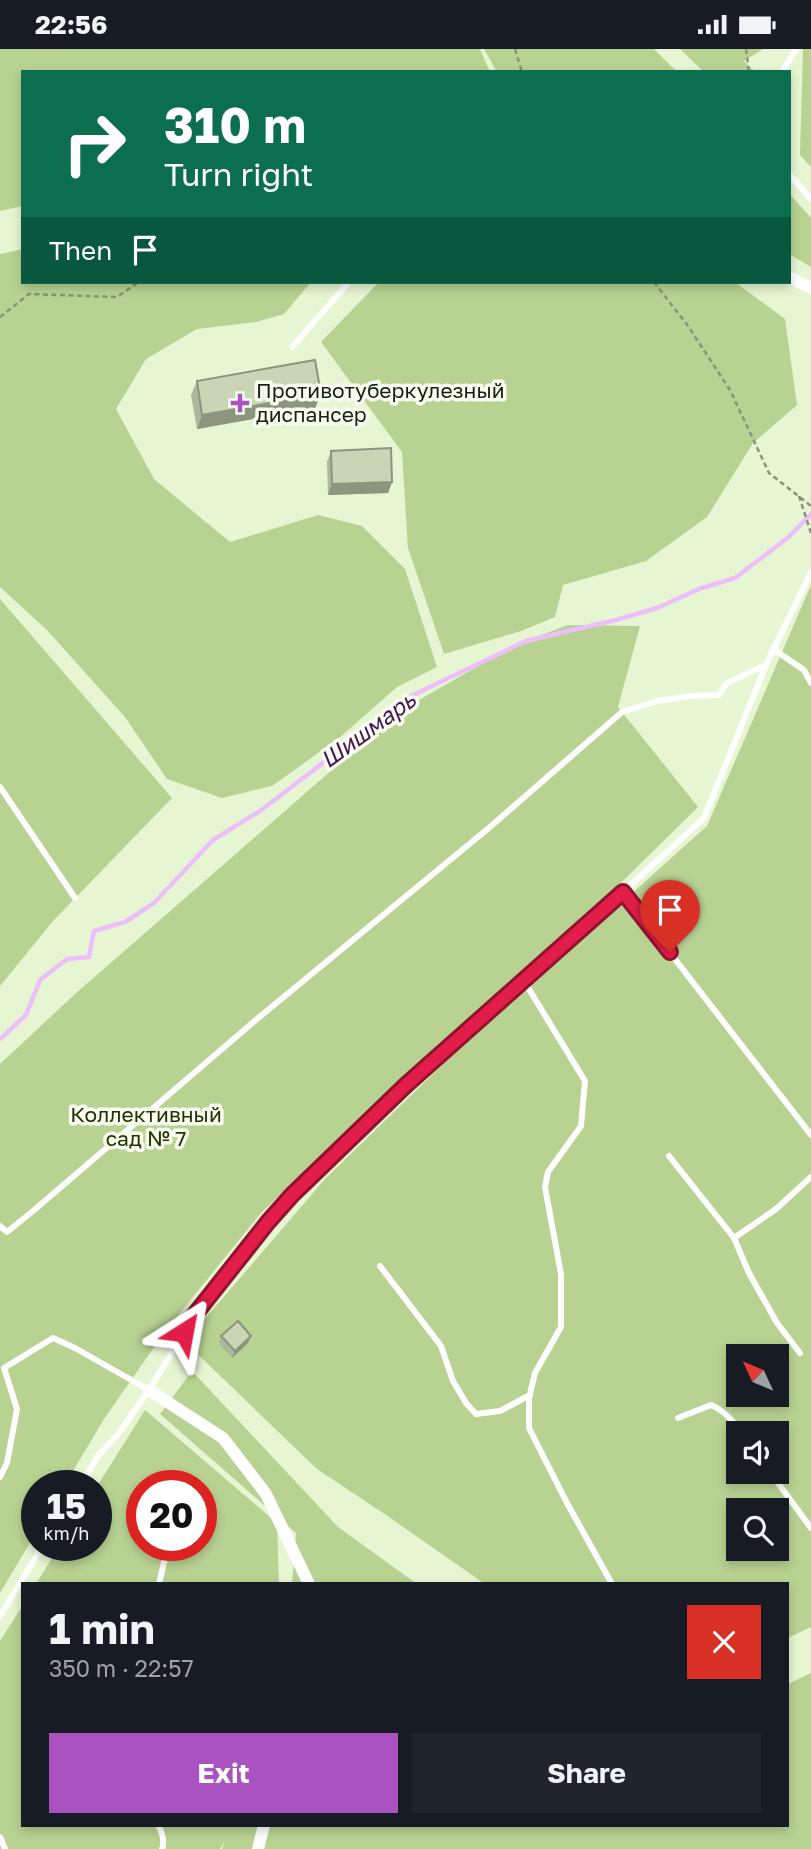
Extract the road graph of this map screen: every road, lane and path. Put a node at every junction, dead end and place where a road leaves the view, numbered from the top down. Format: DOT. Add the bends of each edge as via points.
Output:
graph roads {
  1 [pos="515,49"];
  2 [pos="746,49"];
  3 [pos="796,49"];
  4 [pos="521,70"];
  5 [pos="749,70"];
  6 [pos="783,70"];
  7 [pos="791,176"];
  8 [pos="811,199"];
  9 [pos="791,278"];
  10 [pos="136,284"];
  11 [pos="347,284"];
  12 [pos="656,284"];
  13 [pos="811,288"];
  14 [pos="0,317"];
  15 [pos="292,347"];
  16 [pos="799,496"];
  17 [pos="811,506"];
  18 [pos="811,533"];
  19 [pos="811,572"];
  20 [pos="773,649"];
  21 [pos="766,665"];
  22 [pos="811,683"];
  23 [pos="0,787"];
  24 [pos="623,892"];
  25 [pos="75,898"];
  26 [pos="524,981"];
  27 [pos="811,1135"];
  28 [pos="669,1156"];
  29 [pos="811,1177"];
  30 [pos="0,1226"];
  31 [pos="734,1238"];
  32 [pos="380,1266"];
  33 [pos="800,1353"];
  34 [pos="2,1369"];
  35 [pos="149,1389"];
  36 [pos="530,1395"];
  37 [pos="678,1418"];
  38 [pos="732,1421"];
  39 [pos="90,1470"];
  40 [pos="0,1478"];
  41 [pos="779,1484"];
  42 [pos="811,1528"];
  43 [pos="33,1561"];
  44 [pos="164,1561"];
  45 [pos="159,1582"];
  46 [pos="308,1582"];
  47 [pos="611,1582"];
  48 [pos="0,1616"];
  49 [pos="160,1827"];
  50 [pos="264,1827"];
  51 [pos="0,1837"];
  52 [pos="5,1849"];
  53 [pos="162,1849"];
  54 [pos="258,1849"];
  1 -- 4 [label="path"];
  2 -- 5 [label="path"];
  3 -- 6 [label="lane"];
  7 -- 8 [label="lane"];
  9 -- 13 [label="street"];
  10 -- 14 [label="path" via="117,297 29,294"];
  11 -- 15 [label="lane"];
  12 -- 16 [label="path" via="730,390 769,473"];
  16 -- 17 [label="path"];
  16 -- 18 [label="path"];
  19 -- 20 [label="lane"];
  20 -- 21 [label="lane"];
  20 -- 22 [label="lane" via="804,670"];
  21 -- 24 [label="lane" via="704,818"];
  21 -- 30 [label="lane" via="727,683 719,695 656,701 622,712 33,1211 7,1232"];
  23 -- 25 [label="lane"];
  24 -- 26 [label="lane"];
  24 -- 27 [label="lane"];
  26 -- 35 [label="lane" via="406,1085 292,1195 196,1313"];
  26 -- 36 [label="lane" via="585,1081 581,1126 548,1172 545,1187 561,1275 561,1327 535,1373"];
  28 -- 31 [label="lane"];
  29 -- 31 [label="lane"];
  31 -- 33 [label="lane" via="748,1273"];
  32 -- 36 [label="lane" via="441,1346 453,1381 476,1415 500,1411"];
  34 -- 35 [label="lane" via="53,1338"];
  34 -- 40 [label="lane" via="17,1409"];
  35 -- 39 [label="lane"];
  35 -- 46 [label="street" via="223,1438 266,1493"];
  36 -- 47 [label="lane" via="529,1428"];
  37 -- 38 [label="lane" via="711,1405"];
  41 -- 42 [label="lane"];
  43 -- 48 [label="lane"];
  44 -- 45 [label="lane"];
  49 -- 53 [label="lane"];
  50 -- 54 [label="street"];
  51 -- 52 [label="lane"];
}
